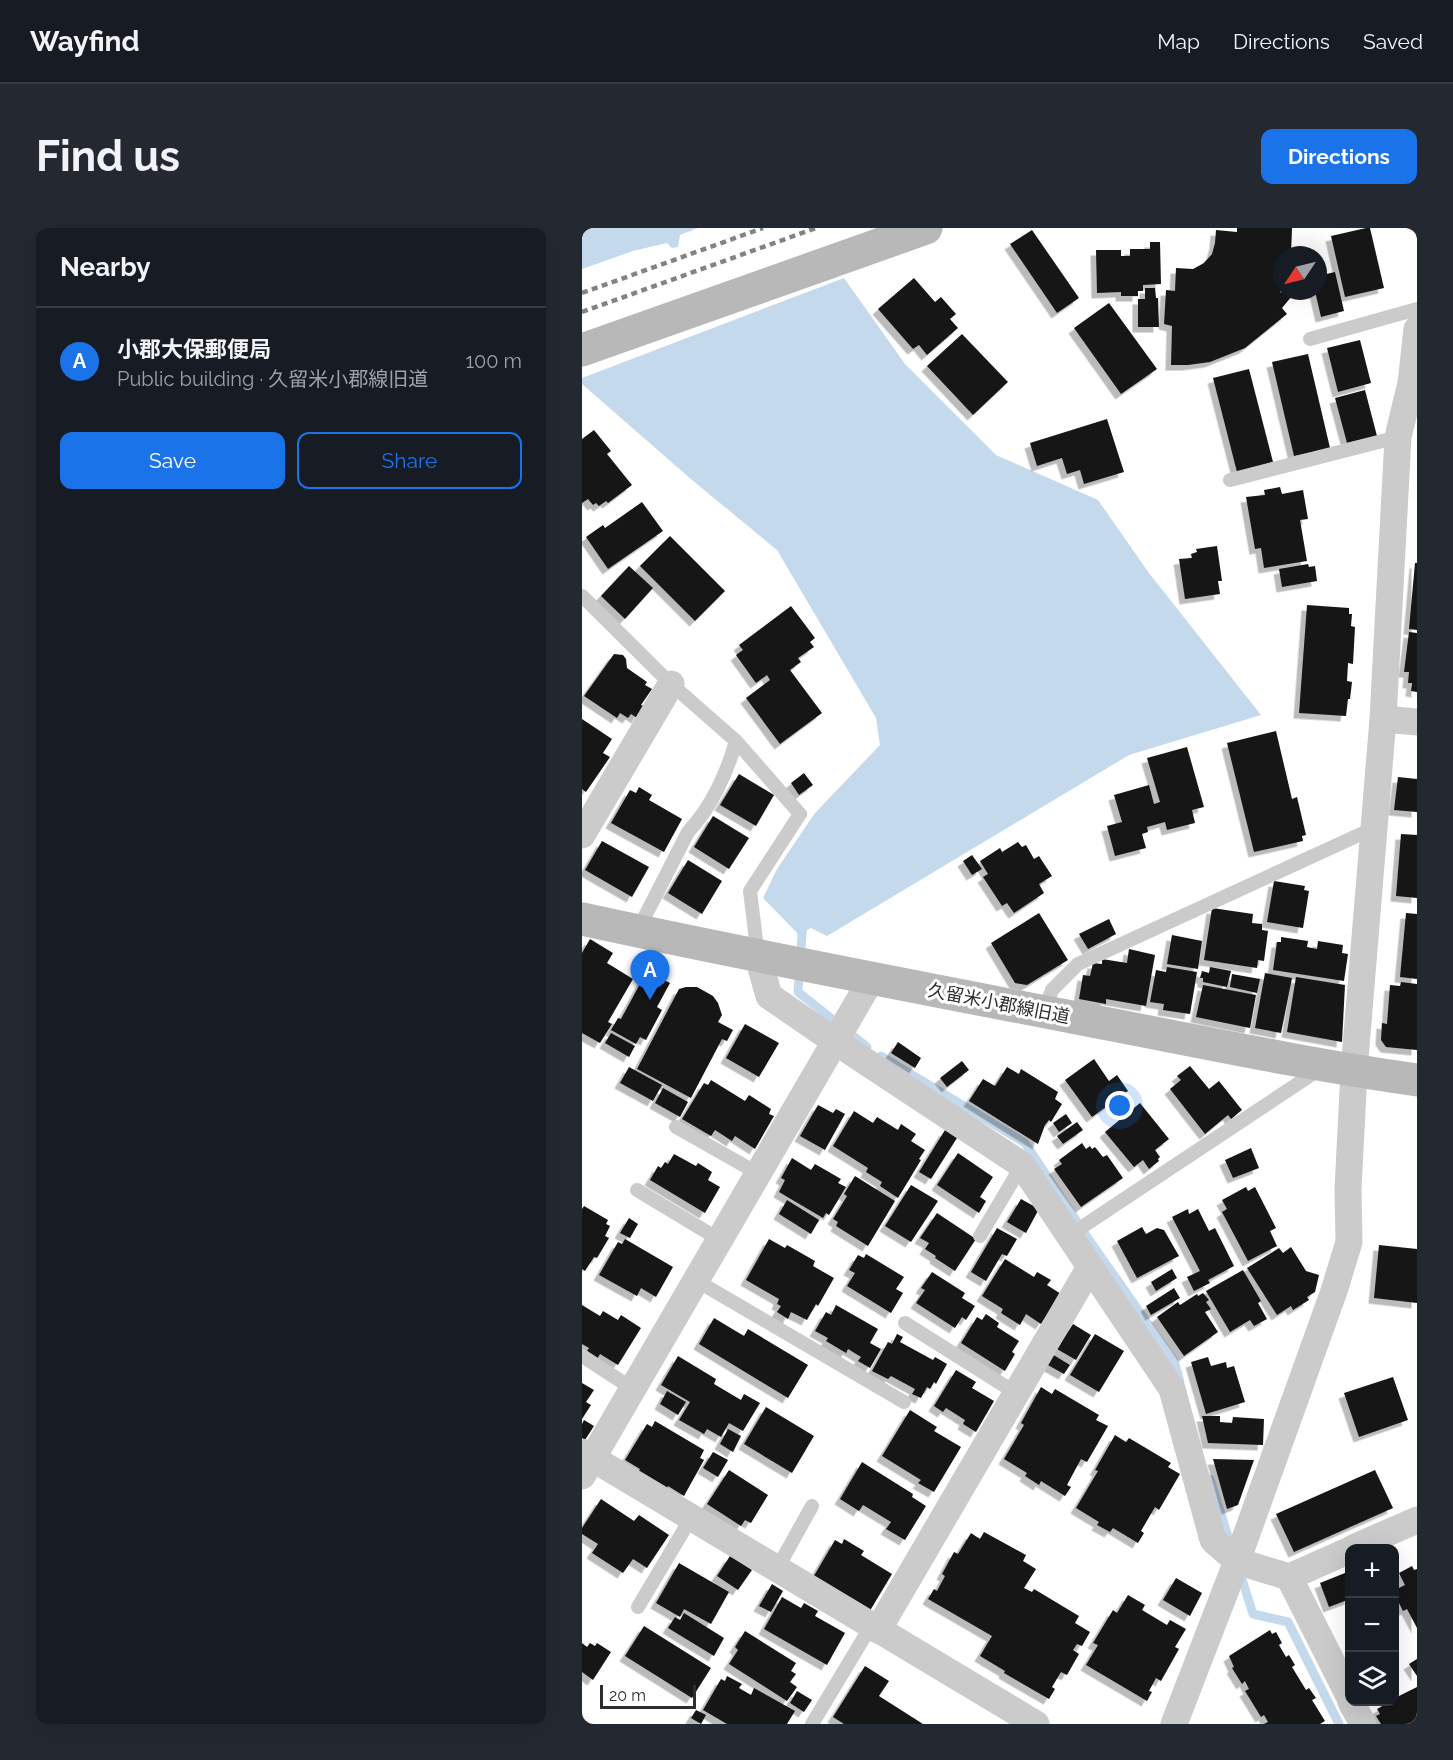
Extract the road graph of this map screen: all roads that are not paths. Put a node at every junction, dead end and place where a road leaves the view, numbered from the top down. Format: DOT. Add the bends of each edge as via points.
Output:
graph roads {
  1 [pos="926,228"];
  2 [pos="1417,309"];
  3 [pos="1417,329"];
  4 [pos="1310,339"];
  5 [pos="582,350"];
  6 [pos="1414,383"];
  7 [pos="1398,437"];
  8 [pos="1230,480"];
  9 [pos="582,596"];
  10 [pos="671,684"];
  11 [pos="1383,719"];
  12 [pos="1417,722"];
  13 [pos="736,741"];
  14 [pos="1374,828"];
  15 [pos="582,835"];
  16 [pos="582,919"];
  17 [pos="637,931"];
  18 [pos="758,957"];
  19 [pos="872,978"];
  20 [pos="1044,1012"];
  21 [pos="836,1042"];
  22 [pos="1340,1068"];
  23 [pos="1417,1080"];
  24 [pos="676,1127"];
  25 [pos="1022,1165"];
  26 [pos="759,1174"];
  27 [pos="637,1190"];
  28 [pos="1070,1235"];
  29 [pos="980,1236"];
  30 [pos="720,1240"];
  31 [pos="1089,1267"];
  32 [pos="697,1281"];
  33 [pos="905,1323"];
  34 [pos="582,1356"];
  35 [pos="633,1389"];
  36 [pos="1016,1393"];
  37 [pos="904,1402"];
  38 [pos="585,1462"];
  39 [pos="812,1506"];
  40 [pos="691,1518"];
  41 [pos="1417,1520"];
  42 [pos="1362,1544"];
  43 [pos="1345,1552"];
  44 [pos="1237,1561"];
  45 [pos="777,1569"];
  46 [pos="1288,1577"];
  47 [pos="638,1607"];
  48 [pos="875,1628"];
  49 [pos="1345,1690"];
  50 [pos="1353,1706"];
  51 [pos="812,1724"];
  52 [pos="1036,1724"];
  53 [pos="1174,1724"];
  54 [pos="1363,1724"];
  1 -- 5 [label="street"];
  2 -- 4 [label="lane"];
  3 -- 6 [label="street"];
  6 -- 7 [label="street"];
  7 -- 8 [label="lane"];
  7 -- 11 [label="street"];
  9 -- 10 [label="lane"];
  10 -- 13 [label="lane"];
  10 -- 15 [label="street"];
  11 -- 12 [label="street"];
  11 -- 14 [label="street"];
  13 -- 17 [label="lane" via="729,765 700,820 688,832"];
  13 -- 18 [label="lane" via="800,814 750,891"];
  14 -- 20 [label="lane" via="1078,964 1052,990"];
  14 -- 22 [label="street"];
  16 -- 17 [label="street, 久留米小郡線旧道"];
  17 -- 18 [label="street, 久留米小郡線旧道"];
  18 -- 19 [label="street, 久留米小郡線旧道"];
  18 -- 21 [label="street" via="769,996"];
  19 -- 20 [label="street, 久留米小郡線旧道"];
  19 -- 21 [label="street"];
  20 -- 22 [label="street, 久留米小郡線旧道"];
  21 -- 25 [label="street"];
  21 -- 26 [label="street"];
  22 -- 23 [label="street, 久留米小郡線旧道"];
  22 -- 28 [label="lane"];
  22 -- 44 [label="street" via="1349,1242"];
  24 -- 26 [label="lane"];
  25 -- 28 [label="street"];
  25 -- 29 [label="lane"];
  26 -- 30 [label="street"];
  27 -- 30 [label="lane"];
  28 -- 31 [label="street"];
  30 -- 32 [label="street"];
  31 -- 36 [label="street"];
  31 -- 44 [label="street" via="1172,1389 1213,1540"];
  32 -- 35 [label="street"];
  32 -- 37 [label="lane"];
  33 -- 36 [label="lane"];
  34 -- 35 [label="lane"];
  35 -- 38 [label="street"];
  36 -- 48 [label="street"];
  38 -- 40 [label="street"];
  39 -- 45 [label="lane"];
  40 -- 45 [label="street"];
  40 -- 47 [label="lane"];
  41 -- 42 [label="street"];
  43 -- 46 [label="street"];
  44 -- 46 [label="street"];
  44 -- 53 [label="street"];
  45 -- 48 [label="street"];
  46 -- 49 [label="street"];
  48 -- 51 [label="lane"];
  48 -- 52 [label="street"];
  50 -- 54 [label="street"];
}
